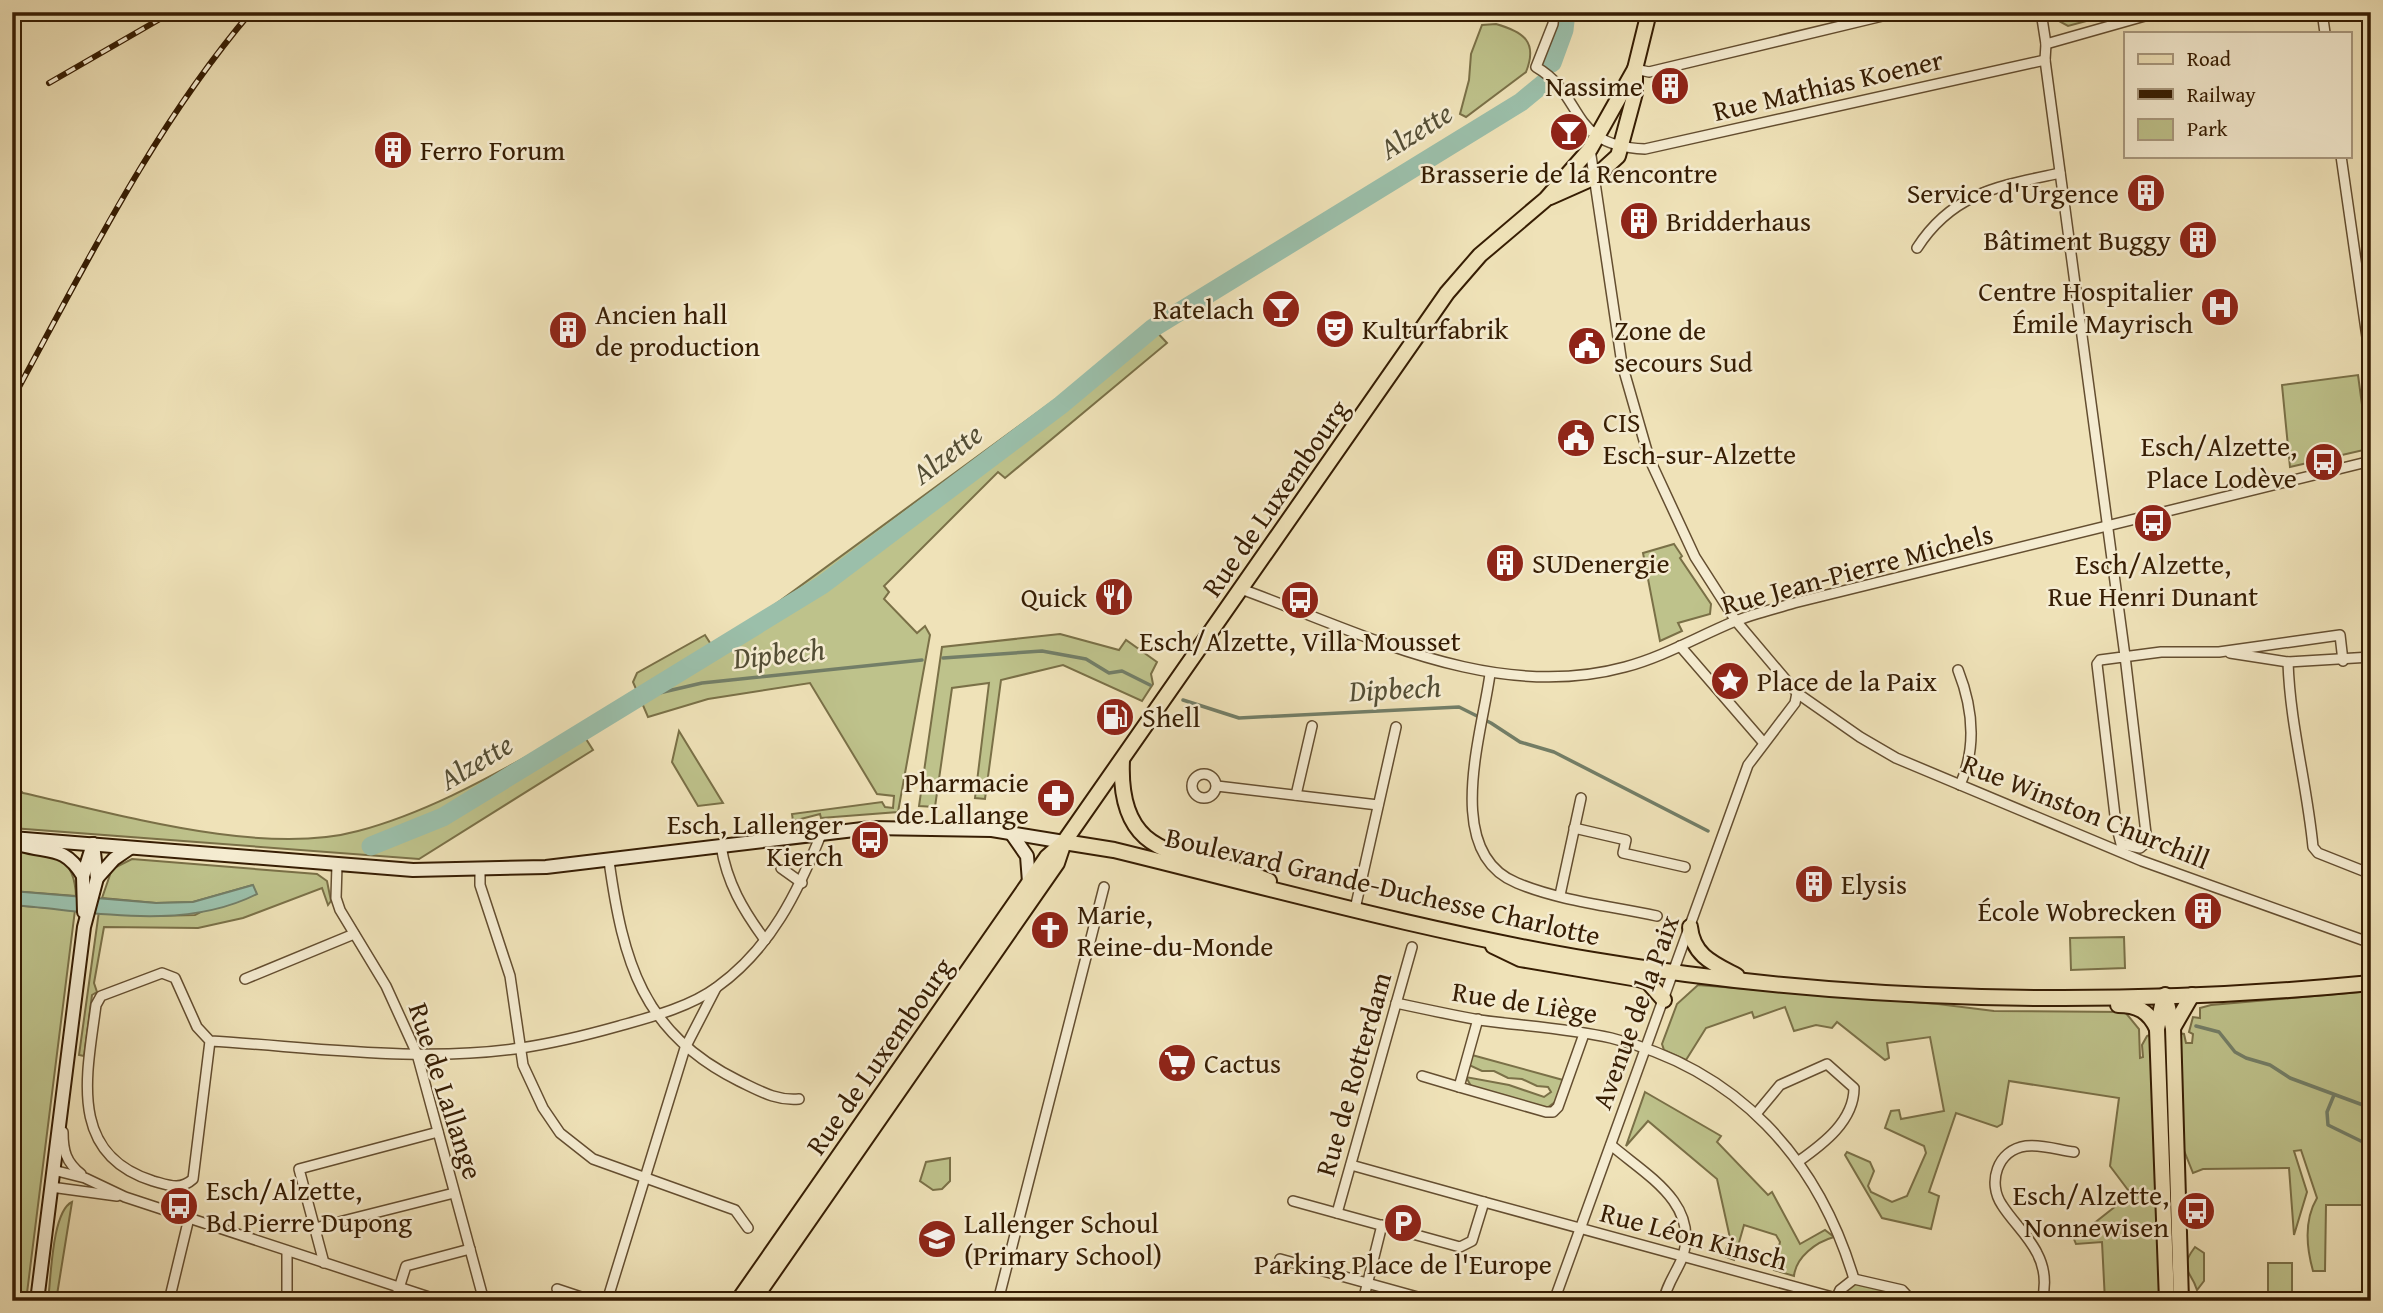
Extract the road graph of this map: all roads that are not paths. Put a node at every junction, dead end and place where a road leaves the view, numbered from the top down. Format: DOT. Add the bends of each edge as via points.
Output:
graph roads {
  1 [pos="1553,12"];
  2 [pos="1649,12"];
  3 [pos="1899,12"];
  4 [pos="2041,12"];
  5 [pos="2160,12"];
  6 [pos="2322,12"];
  7 [pos="2325,32"];
  8 [pos="2046,44"];
  9 [pos="2045,60"];
  10 [pos="1635,69"];
  11 [pos="1594,144"];
  12 [pos="1622,147"];
  13 [pos="2342,158"];
  14 [pos="2060,173"];
  15 [pos="1595,177"];
  16 [pos="1546,199"];
  17 [pos="1917,248"];
  18 [pos="2367,315"];
  19 [pos="2371,365"];
  20 [pos="2371,461"];
  21 [pos="2108,528"];
  22 [pos="1241,589"];
  23 [pos="1736,621"];
  24 [pos="1681,646"];
  25 [pos="2219,652"];
  26 [pos="2125,656"];
  27 [pos="2371,657"];
  28 [pos="2343,661"];
  29 [pos="2288,662"];
  30 [pos="1958,670"];
  31 [pos="1490,674"];
  32 [pos="1797,693"];
  33 [pos="1312,726"];
  34 [pos="1396,727"];
  35 [pos="1763,742"];
  36 [pos="1122,758"];
  37 [pos="1960,785"];
  38 [pos="1217,786"];
  39 [pos="1296,795"];
  40 [pos="1581,798"];
  41 [pos="1378,805"];
  42 [pos="1574,828"];
  43 [pos="822,832"];
  44 [pos="1011,833"];
  45 [pos="12,840"];
  46 [pos="1064,842"];
  47 [pos="93,844"];
  48 [pos="721,846"];
  49 [pos="130,848"];
  50 [pos="609,861"];
  51 [pos="337,865"];
  52 [pos="1685,867"];
  53 [pos="781,868"];
  54 [pos="480,870"];
  55 [pos="2371,874"];
  56 [pos="83,876"];
  57 [pos="97,878"];
  58 [pos="1029,882"];
  59 [pos="802,883"];
  60 [pos="1104,887"];
  61 [pos="1560,895"];
  62 [pos="1303,896"];
  63 [pos="1354,909"];
  64 [pos="1657,916"];
  65 [pos="1690,927"];
  66 [pos="84,928"];
  67 [pos="354,934"];
  68 [pos="1472,937"];
  69 [pos="765,940"];
  70 [pos="2371,943"];
  71 [pos="1412,947"];
  72 [pos="1674,972"];
  73 [pos="245,979"];
  74 [pos="1744,980"];
  75 [pos="2371,983"];
  76 [pos="716,988"];
  77 [pos="1943,995"];
  78 [pos="2165,995"];
  79 [pos="2192,995"];
  80 [pos="1664,1000"];
  81 [pos="1396,1003"];
  82 [pos="656,1016"];
  83 [pos="1478,1019"];
  84 [pos="2173,1028"];
  85 [pos="2157,1029"];
  86 [pos="1584,1034"];
  87 [pos="210,1041"];
  88 [pos="685,1048"];
  89 [pos="519,1049"];
  90 [pos="1646,1050"];
  91 [pos="416,1054"];
  92 [pos="1422,1076"];
  93 [pos="1459,1087"];
  94 [pos="799,1098"];
  95 [pos="62,1099"];
  96 [pos="1756,1114"];
  97 [pos="438,1132"];
  98 [pos="1611,1145"];
  99 [pos="2074,1152"];
  100 [pos="1799,1161"];
  101 [pos="1351,1166"];
  102 [pos="53,1170"];
  103 [pos="85,1178"];
  104 [pos="645,1178"];
  105 [pos="51,1188"];
  106 [pos="454,1193"];
  107 [pos="125,1197"];
  108 [pos="1293,1201"];
  109 [pos="1484,1202"];
  110 [pos="1337,1213"];
  111 [pos="189,1218"];
  112 [pos="1382,1225"];
  113 [pos="315,1228"];
  114 [pos="748,1228"];
  115 [pos="1581,1228"];
  116 [pos="470,1250"];
  117 [pos="288,1251"];
  118 [pos="1682,1256"];
  119 [pos="1280,1259"];
  120 [pos="324,1263"];
  121 [pos="1854,1279"];
  122 [pos="1368,1283"];
  123 [pos="399,1287"];
  124 [pos="557,1289"];
  125 [pos="1664,1299"];
  126 [pos="1835,1300"];
  127 [pos="37,1301"];
  128 [pos="169,1301"];
  129 [pos="287,1301"];
  130 [pos="395,1301"];
  131 [pos="441,1301"];
  132 [pos="484,1301"];
  133 [pos="593,1301"];
  134 [pos="607,1301"];
  135 [pos="738,1301"];
  136 [pos="752,1301"];
  137 [pos="998,1301"];
  138 [pos="1363,1301"];
  139 [pos="1432,1301"];
  140 [pos="1554,1301"];
  141 [pos="1646,1301"];
  142 [pos="1912,1301"];
  143 [pos="2042,1301"];
  144 [pos="2167,1301"];
  145 [pos="2181,1301"];
  1 -- 11 [label="street" via="1553,24 1536,67 1554,77"];
  2 -- 10 [label="main road"];
  3 -- 10 [label="street" via="1649,72"];
  4 -- 8 [label="street"];
  5 -- 8 [label="street"];
  6 -- 7 [label="street"];
  8 -- 9 [label="street"];
  9 -- 12 [label="street, Rue Mathias Koener" via="1644,149"];
  9 -- 14 [label="street"];
  10 -- 11 [label="main road"];
  10 -- 12 [label="main road" via="1635,93"];
  11 -- 12 [label="street"];
  11 -- 15 [label="street"];
  11 -- 16 [label="main road"];
  12 -- 15 [label="main road" via="1613,163"];
  13 -- 18 [label="street"];
  14 -- 17 [label="street" via="1969,198 1941,217"];
  14 -- 21 [label="street"];
  15 -- 16 [label="main road"];
  15 -- 23 [label="street" via="1616,326 1636,423 1683,537"];
  16 -- 22 [label="main road, Rue de Luxembourg" via="1480,255 1447,293"];
  18 -- 19 [label="street"];
  20 -- 21 [label="street, Rue Jean-Pierre Michels"];
  21 -- 23 [label="street, Rue Jean-Pierre Michels"];
  21 -- 26 [label="street"];
  22 -- 31 [label="street, Rue Jean-Pierre Michels" via="1449,665"];
  22 -- 36 [label="main road, Rue de Luxembourg"];
  23 -- 24 [label="street, Rue Jean-Pierre Michels"];
  23 -- 32 [label="street"];
  24 -- 31 [label="street, Rue Jean-Pierre Michels" via="1624,667 1576,675 1530,678"];
  24 -- 35 [label="street"];
  25 -- 26 [label="street"];
  25 -- 28 [label="street" via="2340,635"];
  25 -- 29 [label="street"];
  26 -- 26 [label="street" via="2098,664 2118,837 2121,844 2140,848 2147,842"];
  27 -- 28 [label="street"];
  28 -- 29 [label="street"];
  29 -- 55 [label="street" via="2289,703 2307,787 2313,846 2318,853"];
  30 -- 37 [label="street" via="1967,693 1972,738"];
  31 -- 61 [label="street" via="1472,814 1478,845 1499,873 1515,883"];
  32 -- 35 [label="street" via="1795,703"];
  32 -- 37 [label="street, Rue Winston Churchill" via="1896,758"];
  33 -- 39 [label="street"];
  34 -- 41 [label="street"];
  35 -- 65 [label="street, Avenue de la Paix" via="1748,765"];
  36 -- 46 [label="main road, Rue de Luxembourg"];
  36 -- 62 [label="main road" via="1122,802 1135,828 1149,842 1247,872"];
  37 -- 70 [label="street, Rue Winston Churchill" via="2142,861"];
  38 -- 39 [label="street"];
  39 -- 41 [label="street"];
  40 -- 42 [label="street"];
  41 -- 63 [label="street"];
  42 -- 52 [label="street" via="1626,840 1623,853"];
  42 -- 61 [label="street"];
  43 -- 44 [label="main road" via="908,826"];
  43 -- 48 [label="main road"];
  43 -- 59 [label="street"];
  44 -- 46 [label="main road"];
  44 -- 58 [label="main road" via="1027,856"];
  45 -- 47 [label="main road"];
  45 -- 56 [label="main road" via="61,852"];
  46 -- 58 [label="main road, Rue de Luxembourg"];
  46 -- 62 [label="main road, Boulevard Grande-Duchesse Charlotte"];
  46 -- 136 [label="main road, Rue de Luxembourg" via="1057,863"];
  47 -- 49 [label="main road"];
  47 -- 56 [label="main road"];
  47 -- 57 [label="main road"];
  48 -- 50 [label="main road"];
  48 -- 69 [label="street" via="731,888"];
  49 -- 51 [label="main road"];
  49 -- 57 [label="main road"];
  50 -- 54 [label="main road"];
  50 -- 82 [label="street" via="629,960"];
  51 -- 54 [label="main road"];
  51 -- 67 [label="street, Rue de Lallange" via="336,898"];
  53 -- 59 [label="street"];
  54 -- 89 [label="street" via="480,885 510,976"];
  56 -- 66 [label="main road"];
  57 -- 66 [label="main road"];
  58 -- 135 [label="main road, Rue de Luxembourg"];
  59 -- 69 [label="street"];
  60 -- 137 [label="street"];
  61 -- 64 [label="street"];
  62 -- 63 [label="main road, Boulevard Grande-Duchesse Charlotte"];
  63 -- 68 [label="main road, Boulevard Grande-Duchesse Charlotte"];
  65 -- 72 [label="street, Avenue de la Paix"];
  65 -- 74 [label="main road" via="1693,942 1705,958"];
  66 -- 95 [label="main road"];
  67 -- 73 [label="street"];
  67 -- 91 [label="street, Rue de Lallange" via="398,1008"];
  68 -- 72 [label="main road, Boulevard Grande-Duchesse Charlotte"];
  68 -- 80 [label="main road" via="1520,959 1639,979"];
  69 -- 76 [label="street"];
  71 -- 81 [label="street, Rue de Rotterdam"];
  72 -- 74 [label="main road, Boulevard Grande-Duchesse Charlotte"];
  72 -- 80 [label="street, Avenue de la Paix"];
  74 -- 77 [label="main road, Boulevard Grande-Duchesse Charlotte"];
  75 -- 79 [label="main road, Boulevard Grande-Duchesse Charlotte"];
  76 -- 82 [label="street"];
  76 -- 88 [label="street"];
  77 -- 78 [label="main road, Boulevard Grande-Duchesse Charlotte"];
  77 -- 85 [label="main road, Boulevard Grande-Duchesse Charlotte" via="1988,1004 2132,1005 2153,1019"];
  78 -- 79 [label="main road, Boulevard Grande-Duchesse Charlotte"];
  78 -- 84 [label="main road"];
  78 -- 85 [label="main road"];
  79 -- 84 [label="main road"];
  80 -- 90 [label="street, Avenue de la Paix"];
  81 -- 83 [label="street, Rue de Liège"];
  81 -- 101 [label="street, Rue de Rotterdam"];
  82 -- 88 [label="street"];
  82 -- 89 [label="street"];
  83 -- 86 [label="street, Rue de Liège"];
  83 -- 93 [label="street"];
  84 -- 145 [label="main road"];
  85 -- 144 [label="main road"];
  86 -- 90 [label="street, Rue de Liège"];
  86 -- 93 [label="street" via="1553,1112"];
  87 -- 87 [label="street" via="193,1179 172,1187 124,1168 92,1128 86,1083 101,996 162,973 170,975 176,978 197,1027"];
  87 -- 91 [label="street"];
  88 -- 94 [label="street" via="780,1100"];
  88 -- 104 [label="street"];
  89 -- 91 [label="street"];
  89 -- 104 [label="street" via="531,1085 560,1133 593,1159"];
  90 -- 96 [label="street, Rue de Liège" via="1684,1066"];
  90 -- 98 [label="street, Avenue de la Paix"];
  91 -- 97 [label="street, Rue de Lallange"];
  92 -- 93 [label="street"];
  95 -- 102 [label="main road"];
  95 -- 103 [label="street" via="65,1155"];
  96 -- 100 [label="street, Rue de Liège"];
  96 -- 100 [label="street" via="1780,1085 1827,1064 1854,1088 1839,1127"];
  97 -- 106 [label="street, Rue de Lallange"];
  97 -- 113 [label="street" via="299,1169"];
  98 -- 115 [label="street, Avenue de la Paix"];
  98 -- 118 [label="street" via="1673,1197 1682,1210 1687,1233"];
  99 -- 143 [label="street" via="2024,1146 2001,1161 1995,1175 2000,1203 2037,1253 2043,1270"];
  100 -- 121 [label="street, Rue de Liège" via="1836,1224"];
  101 -- 109 [label="street, Rue Léon Kinsch"];
  101 -- 110 [label="street, Rue de Rotterdam"];
  102 -- 103 [label="street"];
  102 -- 105 [label="main road"];
  103 -- 107 [label="street"];
  104 -- 114 [label="street" via="735,1210"];
  104 -- 134 [label="street"];
  105 -- 107 [label="street"];
  105 -- 127 [label="main road"];
  106 -- 113 [label="street"];
  106 -- 116 [label="street, Rue de Lallange"];
  107 -- 111 [label="street"];
  108 -- 110 [label="street"];
  109 -- 112 [label="street" via="1472,1241 1460,1247"];
  109 -- 115 [label="street, Rue Léon Kinsch"];
  110 -- 112 [label="street"];
  111 -- 117 [label="street"];
  111 -- 128 [label="street"];
  112 -- 122 [label="street"];
  113 -- 120 [label="street"];
  115 -- 118 [label="street, Rue Léon Kinsch"];
  115 -- 140 [label="street, Avenue de la Paix"];
  116 -- 123 [label="street" via="406,1266"];
  116 -- 132 [label="street, Rue de Lallange"];
  117 -- 120 [label="street"];
  117 -- 129 [label="street"];
  118 -- 125 [label="street"];
  118 -- 126 [label="street, Rue Léon Kinsch"];
  119 -- 122 [label="street"];
  120 -- 123 [label="street"];
  121 -- 126 [label="street"];
  121 -- 142 [label="street" via="1902,1290"];
  122 -- 138 [label="street"];
  122 -- 139 [label="street"];
  123 -- 130 [label="street"];
  123 -- 131 [label="street"];
  124 -- 133 [label="street"];
  125 -- 141 [label="street"];
}
